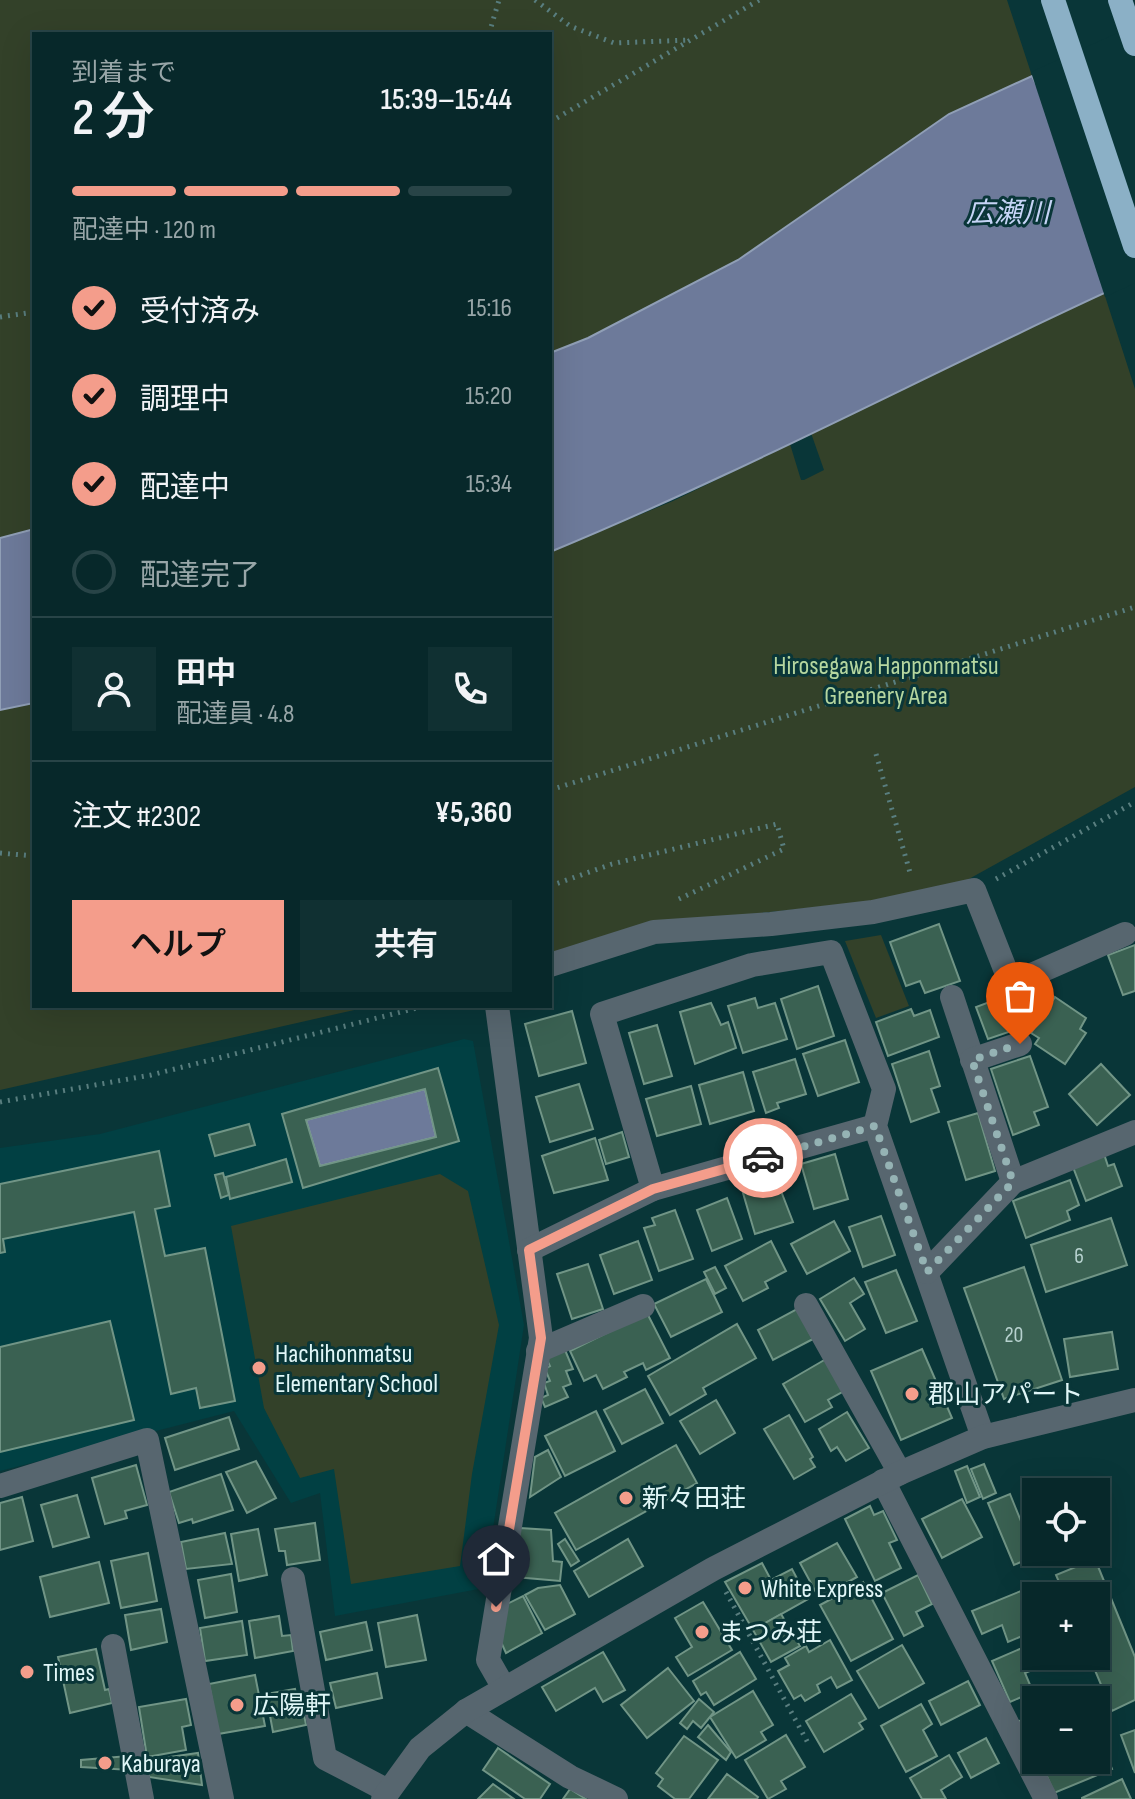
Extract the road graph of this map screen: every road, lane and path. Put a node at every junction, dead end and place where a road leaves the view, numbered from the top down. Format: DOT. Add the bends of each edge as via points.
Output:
graph roads {
  1 [pos="499,0"];
  2 [pos="535,0"];
  3 [pos="759,0"];
  4 [pos="1053,0"];
  5 [pos="1120,0"];
  6 [pos="490,32"];
  7 [pos="692,40"];
  8 [pos="1135,44"];
  9 [pos="552,121"];
  10 [pos="1135,246"];
  11 [pos="32,312"];
  12 [pos="0,317"];
  13 [pos="1135,607"];
  14 [pos="876,754"];
  15 [pos="552,789"];
  16 [pos="1135,802"];
  17 [pos="0,853"];
  18 [pos="32,856"];
  19 [pos="907,860"];
  20 [pos="552,885"];
  21 [pos="974,890"];
  22 [pos="665,906"];
  23 [pos="1125,934"];
  24 [pos="552,964"];
  25 [pos="952,997"];
  26 [pos="417,1008"];
  27 [pos="497,1008"];
  28 [pos="1020,1044"];
  29 [pos="972,1060"];
  30 [pos="0,1102"];
  31 [pos="875,1126"];
  32 [pos="1135,1132"];
  33 [pos="1013,1182"];
  34 [pos="653,1189"];
  35 [pos="529,1250"];
  36 [pos="927,1272"];
  37 [pos="806,1305"];
  38 [pos="643,1306"];
  39 [pos="538,1351"];
  40 [pos="1135,1400"];
  41 [pos="983,1437"];
  42 [pos="892,1477"];
  43 [pos="0,1486"];
  44 [pos="713,1569"];
  45 [pos="293,1579"];
  46 [pos="113,1646"];
  47 [pos="504,1688"];
  48 [pos="466,1711"];
  49 [pos="808,1743"];
  50 [pos="385,1795"];
  51 [pos="142,1799"];
  52 [pos="222,1799"];
  53 [pos="616,1799"];
  54 [pos="1046,1799"];
  1 -- 6 [label="path"];
  2 -- 7 [label="path" via="570,26 614,43"];
  3 -- 7 [label="path"];
  4 -- 10 [label="highway"];
  5 -- 8 [label="highway"];
  7 -- 9 [label="path"];
  11 -- 12 [label="path"];
  13 -- 15 [label="path"];
  14 -- 19 [label="path"];
  16 -- 21 [label="path"];
  17 -- 18 [label="path"];
  20 -- 22 [label="path" via="612,864 777,824 784,849"];
  21 -- 23 [label="street" via="1011,984"];
  21 -- 24 [label="street" via="873,912 654,932"];
  25 -- 29 [label="street"];
  26 -- 30 [label="path" via="151,1075"];
  27 -- 35 [label="street"];
  28 -- 29 [label="street"];
  29 -- 33 [label="street"];
  31 -- 34 [label="street"];
  31 -- 34 [label="street" via="884,1089 831,952 752,965 602,1014"];
  31 -- 36 [label="street"];
  32 -- 33 [label="street"];
  33 -- 36 [label="street"];
  34 -- 35 [label="street"];
  35 -- 39 [label="street" via="541,1338"];
  36 -- 41 [label="street"];
  37 -- 42 [label="street"];
  38 -- 39 [label="street"];
  39 -- 47 [label="street" via="488,1660"];
  40 -- 41 [label="street"];
  41 -- 42 [label="street"];
  42 -- 44 [label="street"];
  42 -- 54 [label="street"];
  43 -- 52 [label="street" via="147,1440"];
  44 -- 47 [label="street"];
  44 -- 49 [label="path"];
  45 -- 50 [label="street" via="325,1758"];
  46 -- 51 [label="street"];
  47 -- 48 [label="street"];
  48 -- 50 [label="street" via="420,1748"];
  48 -- 53 [label="street" via="570,1777"];
}
